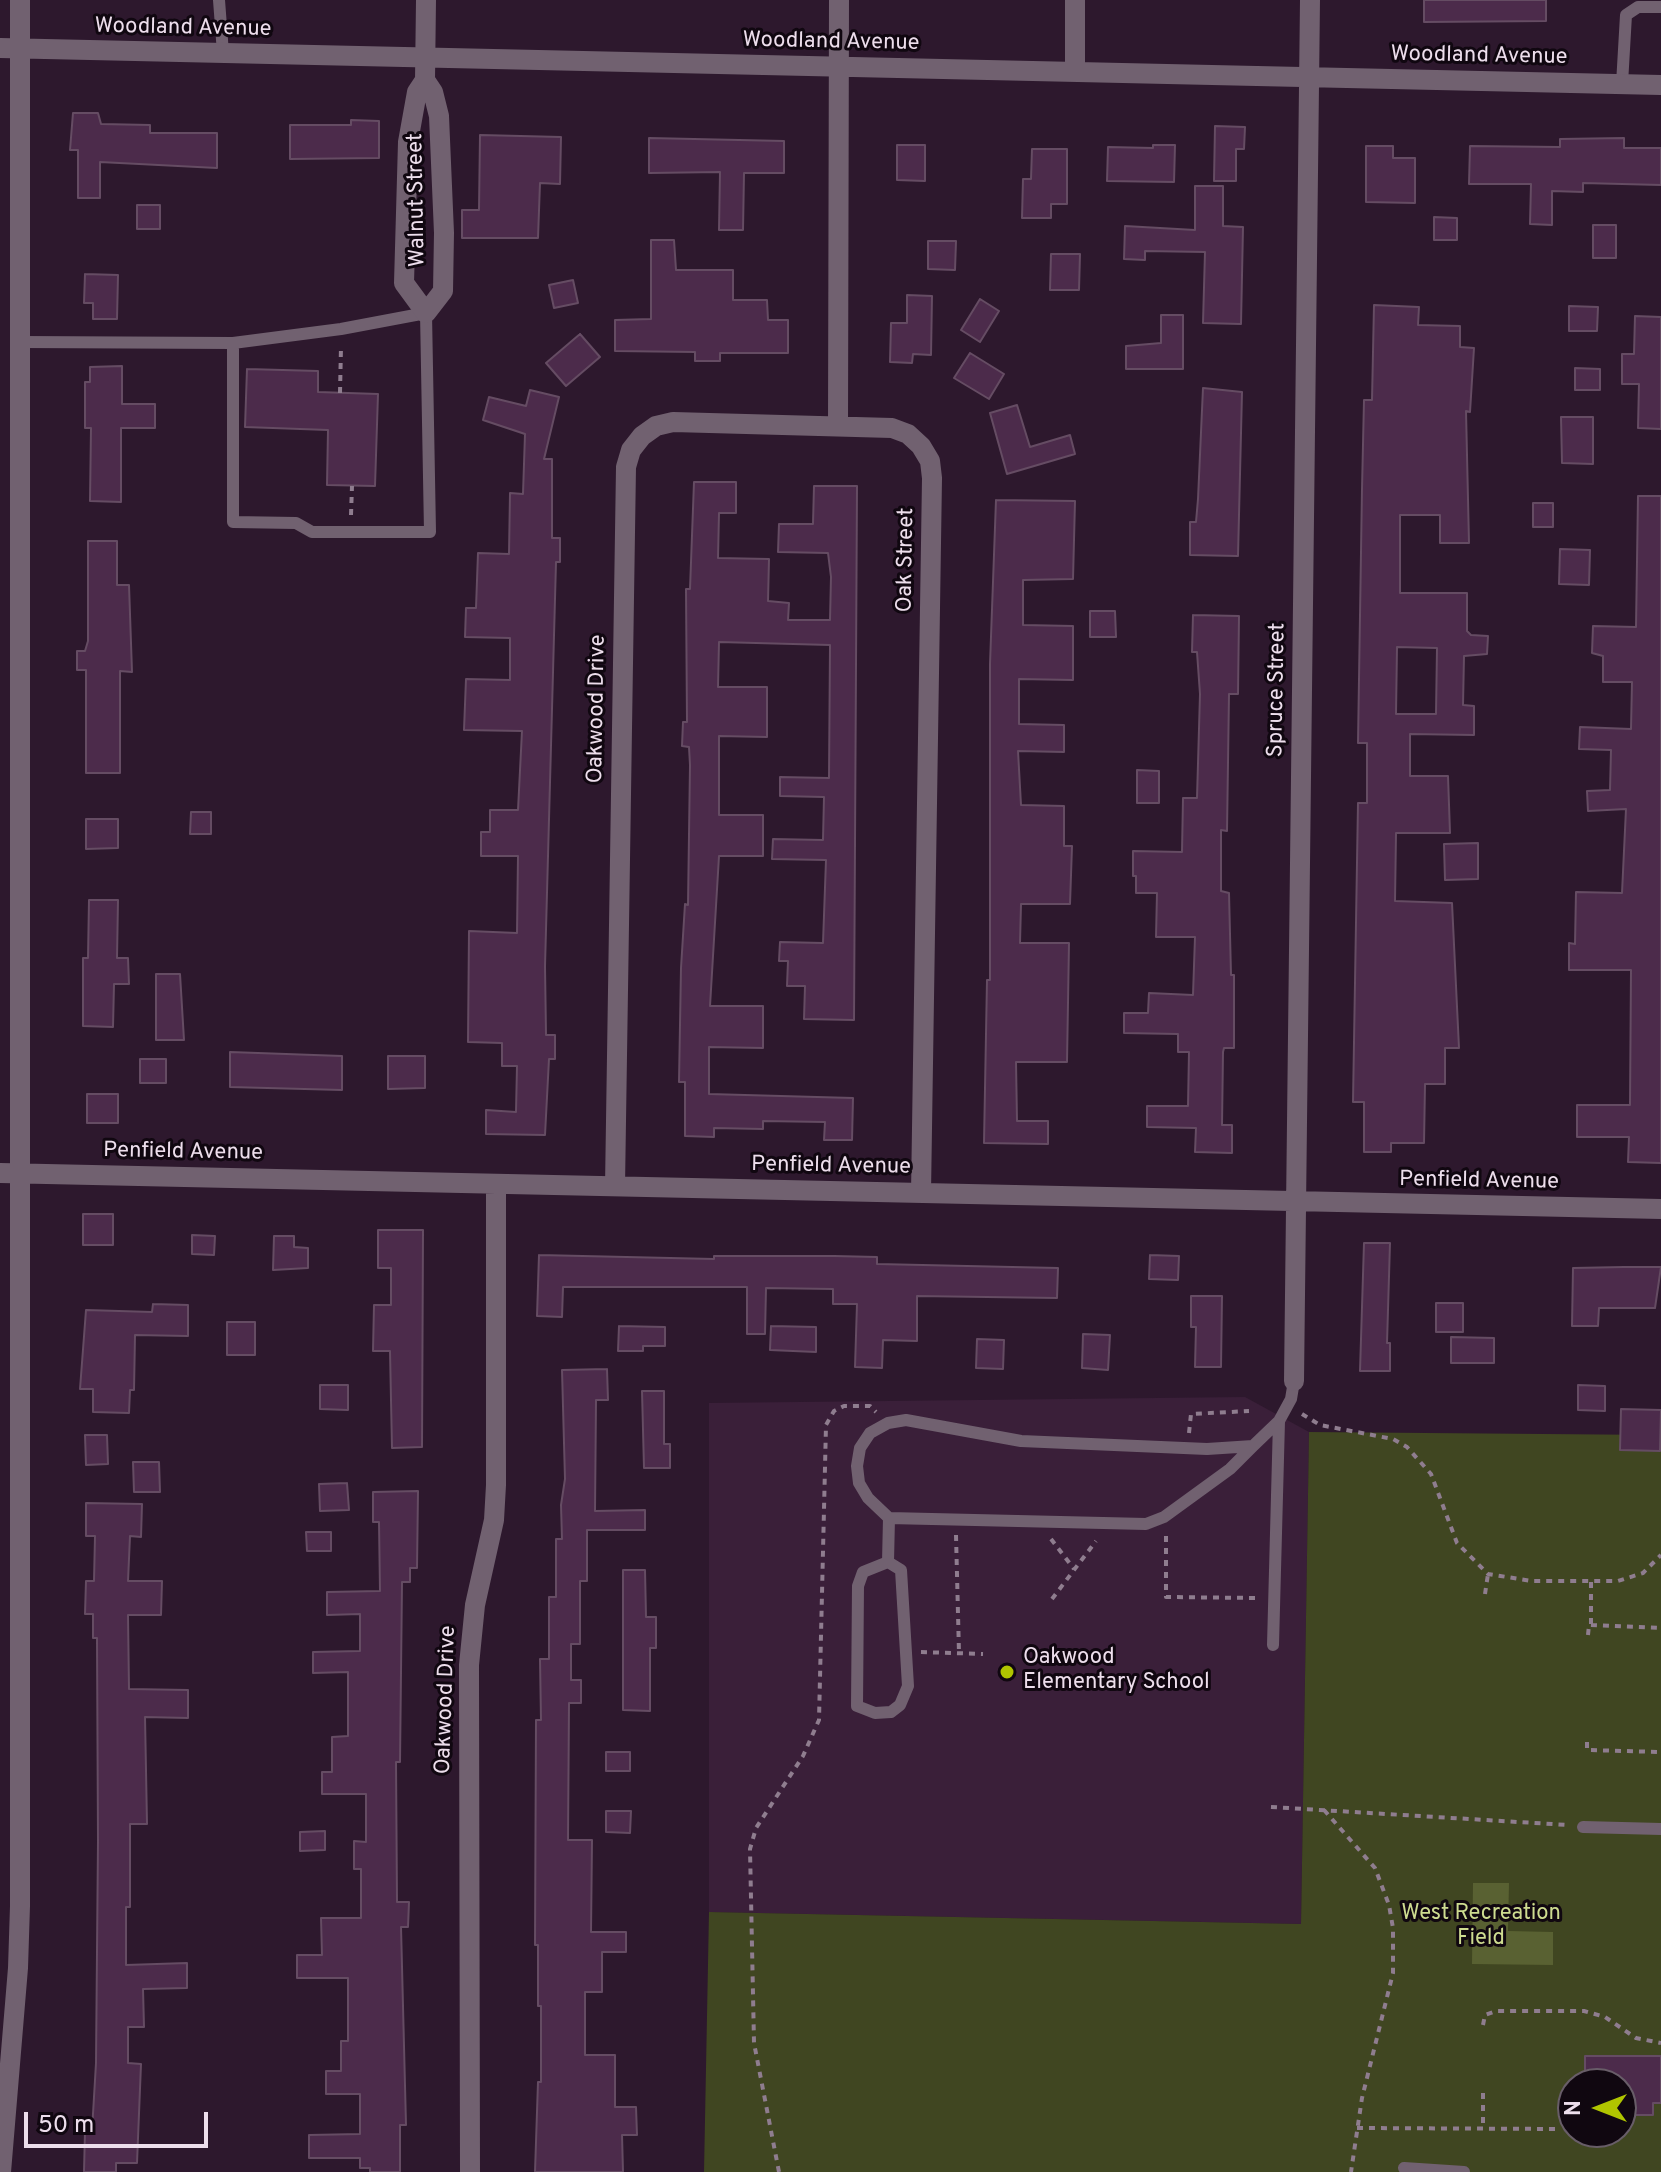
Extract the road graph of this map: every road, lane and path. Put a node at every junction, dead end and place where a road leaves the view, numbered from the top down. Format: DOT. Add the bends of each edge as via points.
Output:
graph roads {
  1 [pos="20,0"];
  2 [pos="219,0"];
  3 [pos="426,0"];
  4 [pos="839,0"];
  5 [pos="1075,0"];
  6 [pos="1310,0"];
  7 [pos="1661,7"];
  8 [pos="10,49"];
  9 [pos="223,53"];
  10 [pos="426,58"];
  11 [pos="839,67"];
  12 [pos="1075,72"];
  13 [pos="1309,78"];
  14 [pos="425,80"];
  15 [pos="1622,84"];
  16 [pos="1661,85"];
  17 [pos="426,313"];
  18 [pos="341,341"];
  19 [pos="20,342"];
  20 [pos="233,343"];
  21 [pos="340,393"];
  22 [pos="838,426"];
  23 [pos="352,486"];
  24 [pos="351,515"];
  25 [pos="10,1173"];
  26 [pos="496,1184"];
  27 [pos="615,1186"];
  28 [pos="921,1193"];
  29 [pos="1296,1203"];
  30 [pos="1661,1209"];
  31 [pos="1294,1381"];
  32 [pos="870,1406"];
  33 [pos="1249,1411"];
  34 [pos="1197,1413"];
  35 [pos="1301,1413"];
  36 [pos="1279,1421"];
  37 [pos="1253,1446"];
  38 [pos="889,1518"];
  39 [pos="1047,1533"];
  40 [pos="1102,1533"];
  41 [pos="1166,1536"];
  42 [pos="1661,1555"];
  43 [pos="888,1562"];
  44 [pos="1074,1569"];
  45 [pos="1488,1574"];
  46 [pos="1591,1582"];
  47 [pos="1485,1594"];
  48 [pos="1254,1598"];
  49 [pos="1052,1599"];
  50 [pos="1591,1625"];
  51 [pos="1661,1628"];
  52 [pos="1588,1635"];
  53 [pos="1273,1645"];
  54 [pos="942,1653"];
  55 [pos="983,1654"];
  56 [pos="1587,1742"];
  57 [pos="1649,1745"];
  58 [pos="1649,1752"];
  59 [pos="1661,1752"];
  60 [pos="1271,1807"];
  61 [pos="1324,1810"];
  62 [pos="1555,1824"];
  63 [pos="1583,1827"];
  64 [pos="1661,1829"];
  65 [pos="1483,2025"];
  66 [pos="1661,2043"];
  67 [pos="1483,2093"];
  68 [pos="1357,2128"];
  69 [pos="1483,2128"];
  70 [pos="1557,2129"];
  71 [pos="1404,2168"];
  72 [pos="1,2172"];
  73 [pos="470,2172"];
  74 [pos="779,2172"];
  75 [pos="1351,2172"];
  76 [pos="1464,2172"];
  1 -- 8 [label="street"];
  2 -- 9 [label="lane"];
  3 -- 10 [label="street, Walnut Street"];
  4 -- 11 [label="street"];
  5 -- 12 [label="street"];
  6 -- 13 [label="street, Spruce Street"];
  7 -- 15 [label="lane" via="1638,7 1626,15"];
  8 -- 9 [label="street, Woodland Avenue"];
  8 -- 19 [label="street"];
  9 -- 10 [label="street, Woodland Avenue"];
  10 -- 11 [label="street, Woodland Avenue"];
  10 -- 14 [label="street, Walnut Street"];
  11 -- 12 [label="street, Woodland Avenue"];
  11 -- 22 [label="street"];
  12 -- 13 [label="street, Woodland Avenue"];
  13 -- 15 [label="street, Woodland Avenue"];
  13 -- 29 [label="street, Spruce Street"];
  14 -- 17 [label="street, Walnut Street" via="439,116 444,233 443,291"];
  14 -- 17 [label="street, Walnut Street" via="417,92 408,142 404,283"];
  15 -- 16 [label="street, Woodland Avenue"];
  17 -- 20 [label="lane"];
  17 -- 20 [label="lane" via="430,532 312,532 296,523 233,522"];
  18 -- 21 [label="path"];
  19 -- 20 [label="lane"];
  19 -- 25 [label="street"];
  22 -- 27 [label="street, Oakwood Drive" via="673,422 642,436 629,458"];
  22 -- 28 [label="street, Oak Street" via="883,427 908,434 925,453 932,478"];
  23 -- 24 [label="path"];
  25 -- 26 [label="street, Penfield Avenue"];
  25 -- 72 [label="street" via="19,1922"];
  26 -- 27 [label="street, Penfield Avenue"];
  26 -- 73 [label="street, Oakwood Drive" via="495,1497 469,1665"];
  27 -- 28 [label="street, Penfield Avenue"];
  28 -- 29 [label="street, Penfield Avenue"];
  29 -- 30 [label="street, Penfield Avenue"];
  29 -- 31 [label="street, Spruce Street"];
  31 -- 36 [label="lane"];
  32 -- 74 [label="path" via="844,1406 826,1425 819,1720 803,1756 756,1828 750,1849 754,2043"];
  33 -- 34 [label="path"];
  35 -- 45 [label="path" via="1320,1425 1393,1439 1407,1447 1431,1474 1457,1543"];
  36 -- 37 [label="lane"];
  36 -- 53 [label="lane"];
  37 -- 38 [label="lane" via="1230,1469 1164,1517 1146,1524"];
  37 -- 38 [label="lane" via="1021,1441 906,1420 888,1423 870,1433 857,1466 868,1498"];
  38 -- 43 [label="lane"];
  39 -- 44 [label="path"];
  40 -- 44 [label="path"];
  41 -- 48 [label="path" via="1166,1597"];
  42 -- 46 [label="path" via="1630,1579"];
  43 -- 43 [label="lane" via="863,1572 858,1586 857,1706 875,1713 900,1705 908,1686 901,1570"];
  44 -- 49 [label="path"];
  45 -- 46 [label="path"];
  45 -- 47 [label="path"];
  46 -- 50 [label="path"];
  50 -- 51 [label="path"];
  50 -- 52 [label="path"];
  54 -- 55 [label="path"];
  56 -- 58 [label="path" via="1587,1750"];
  57 -- 58 [label="path"];
  58 -- 59 [label="path"];
  60 -- 61 [label="path"];
  61 -- 62 [label="path"];
  61 -- 68 [label="path" via="1375,1868 1393,1928 1393,1973"];
  63 -- 64 [label="lane"];
  65 -- 66 [label="path" via="1485,2015 1496,2011 1584,2011 1605,2017 1636,2038"];
  67 -- 69 [label="path"];
  68 -- 69 [label="path"];
  68 -- 75 [label="path"];
  69 -- 70 [label="path"];
  71 -- 76 [label="lane"];
}
